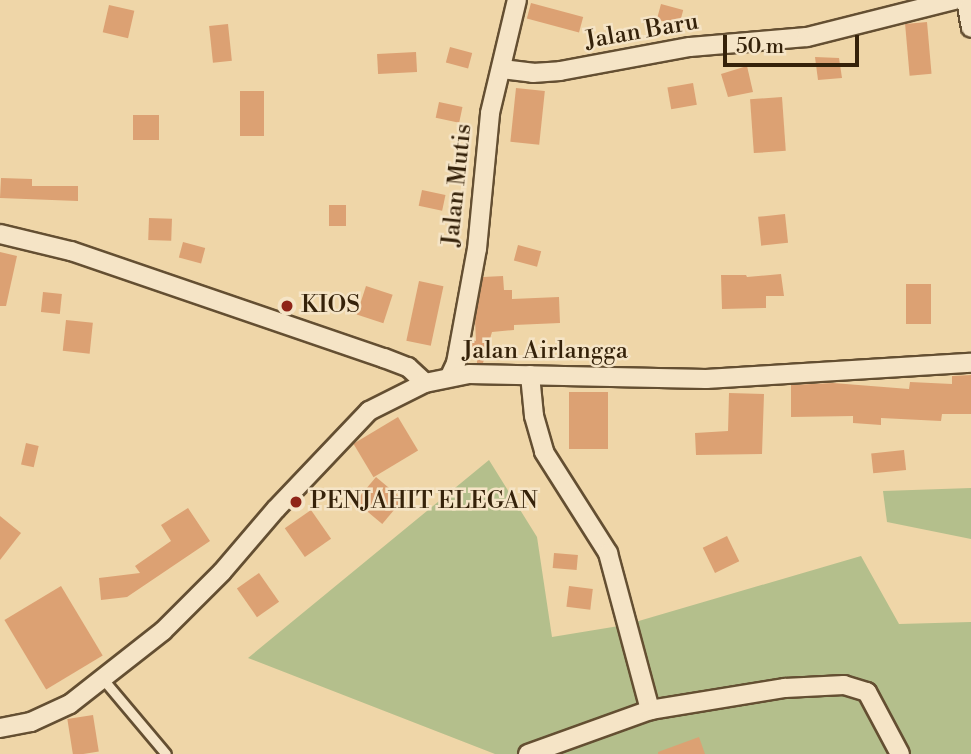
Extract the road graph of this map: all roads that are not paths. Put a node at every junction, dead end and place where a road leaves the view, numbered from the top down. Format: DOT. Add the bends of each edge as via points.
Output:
graph roads {
  1 [pos="517,0"];
  2 [pos="954,0"];
  3 [pos="966,0"];
  4 [pos="971,28"];
  5 [pos="502,69"];
  6 [pos="0,234"];
  7 [pos="971,363"];
  8 [pos="530,375"];
  9 [pos="450,376"];
  10 [pos="425,383"];
  11 [pos="102,678"];
  12 [pos="650,710"];
  13 [pos="0,729"];
  14 [pos="166,754"];
  15 [pos="528,754"];
  16 [pos="900,754"];
  1 -- 5 [label="street, Jalan Mutis"];
  2 -- 5 [label="street, Jalan Baru" via="807,37 677,48 560,71"];
  3 -- 4 [label="street"];
  5 -- 9 [label="street, Jalan Mutis" via="490,113 477,249"];
  6 -- 10 [label="street" via="71,251 384,358 408,368"];
  7 -- 8 [label="street, Jalan Airlangga" via="706,379"];
  8 -- 9 [label="street, Jalan Airlangga"];
  8 -- 12 [label="street" via="544,452 608,553"];
  9 -- 10 [label="street, Jalan Airlangga"];
  10 -- 11 [label="street, Jalan Airlangga" via="369,411 163,631"];
  11 -- 13 [label="street, Jalan Airlangga" via="70,704 31,722"];
  11 -- 14 [label="lane"];
  12 -- 15 [label="street"];
  12 -- 16 [label="street" via="785,688 858,687 875,703"];
}
